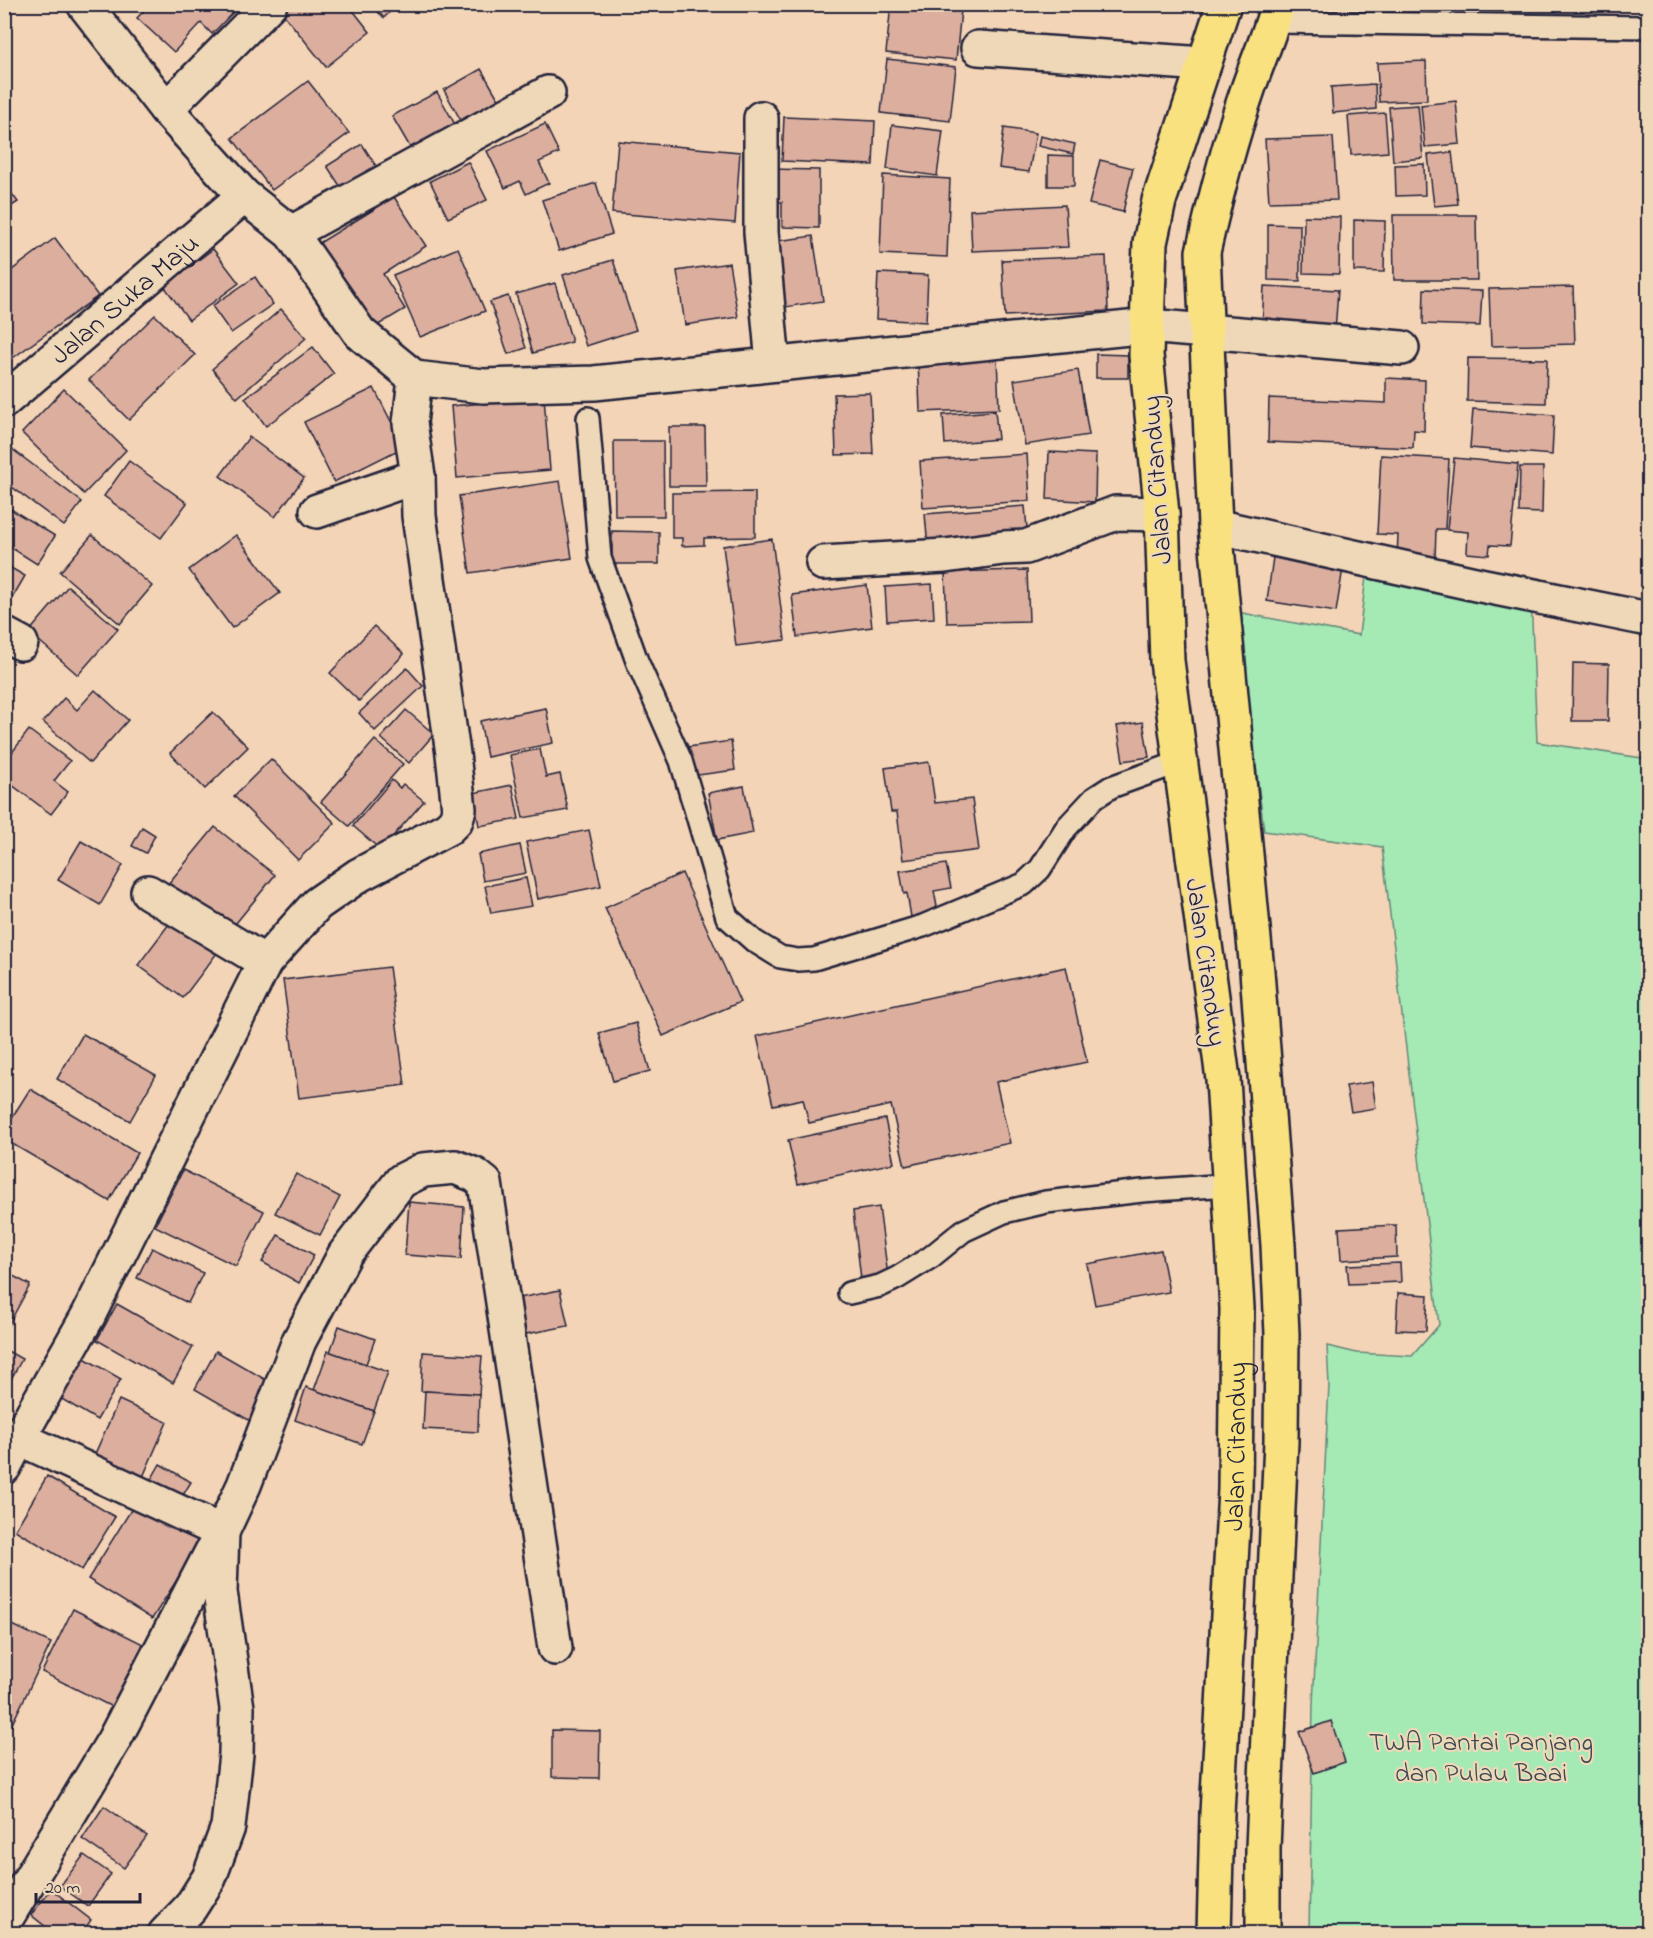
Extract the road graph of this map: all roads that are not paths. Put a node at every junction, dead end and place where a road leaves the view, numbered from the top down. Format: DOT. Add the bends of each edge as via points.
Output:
graph roads {
  1 [pos="84,4"];
  2 [pos="270,4"];
  3 [pos="1224,4"];
  4 [pos="1276,13"];
  5 [pos="1648,27"];
  6 [pos="978,48"];
  7 [pos="1203,64"];
  8 [pos="548,93"];
  9 [pos="166,109"];
  10 [pos="761,118"];
  11 [pos="244,196"];
  12 [pos="291,233"];
  13 [pos="1148,326"];
  14 [pos="1205,332"];
  15 [pos="1401,348"];
  16 [pos="772,364"];
  17 [pos="415,378"];
  18 [pos="4,401"];
  19 [pos="588,418"];
  20 [pos="418,476"];
  21 [pos="317,511"];
  22 [pos="1162,514"];
  23 [pos="1215,526"];
  24 [pos="823,563"];
  25 [pos="1648,619"];
  26 [pos="1180,762"];
  27 [pos="148,892"];
  28 [pos="265,962"];
  29 [pos="1228,1185"];
  30 [pos="849,1293"];
  31 [pos="17,1427"];
  32 [pos="4,1467"];
  33 [pos="222,1532"];
  34 [pos="1275,1569"];
  35 [pos="1230,1570"];
  36 [pos="555,1648"];
  37 [pos="4,1922"];
  38 [pos="165,1934"];
  39 [pos="1214,1934"];
  40 [pos="1263,1934"];
  1 -- 9 [label="street"];
  2 -- 9 [label="street"];
  3 -- 7 [label="main road, Jalan Citanduy"];
  4 -- 5 [label="lane"];
  4 -- 14 [label="main road, Jalan Citanduy" via="1246,93 1203,252"];
  6 -- 7 [label="street"];
  7 -- 13 [label="main road, Jalan Citanduy" via="1158,201 1150,243"];
  8 -- 12 [label="street"];
  9 -- 11 [label="street"];
  10 -- 16 [label="street" via="761,232"];
  11 -- 12 [label="street"];
  11 -- 18 [label="street, Jalan Suka Maju"];
  12 -- 17 [label="street" via="360,333"];
  13 -- 14 [label="street"];
  13 -- 16 [label="street"];
  13 -- 22 [label="main road, Jalan Citanduy" via="1146,355"];
  14 -- 15 [label="street"];
  14 -- 23 [label="main road, Jalan Citanduy"];
  16 -- 17 [label="street" via="594,383 483,386"];
  17 -- 20 [label="street" via="410,423"];
  19 -- 26 [label="lane" via="600,558 637,661 681,761 727,917 766,950 780,957 814,959 923,926 1024,884 1036,875 1066,828 1094,798 1111,787"];
  20 -- 21 [label="street"];
  20 -- 28 [label="street" via="419,516 453,754 459,809 456,820 448,828 359,875 317,904"];
  22 -- 24 [label="street" via="1116,513 1026,547"];
  22 -- 26 [label="main road, Jalan Citanduy" via="1167,661"];
  23 -- 25 [label="street"];
  23 -- 34 [label="main road, Jalan Citanduy" via="1278,1245 1282,1334"];
  26 -- 29 [label="main road, Jalan Citanduy" via="1223,1080"];
  27 -- 28 [label="street"];
  28 -- 31 [label="street" via="88,1317"];
  29 -- 30 [label="lane" via="1046,1202 1004,1212 963,1231 897,1278"];
  29 -- 35 [label="main road, Jalan Citanduy" via="1238,1377"];
  31 -- 32 [label="street"];
  31 -- 33 [label="street"];
  33 -- 36 [label="street" via="299,1341 345,1254 401,1181 423,1170 455,1167 485,1183"];
  33 -- 37 [label="street" via="114,1740"];
  33 -- 38 [label="street" via="220,1592 237,1708 228,1827 209,1878 190,1908"];
  34 -- 35 [label="main road"];
  34 -- 40 [label="main road, Jalan Citanduy"];
  35 -- 39 [label="main road, Jalan Citanduy"];
}
